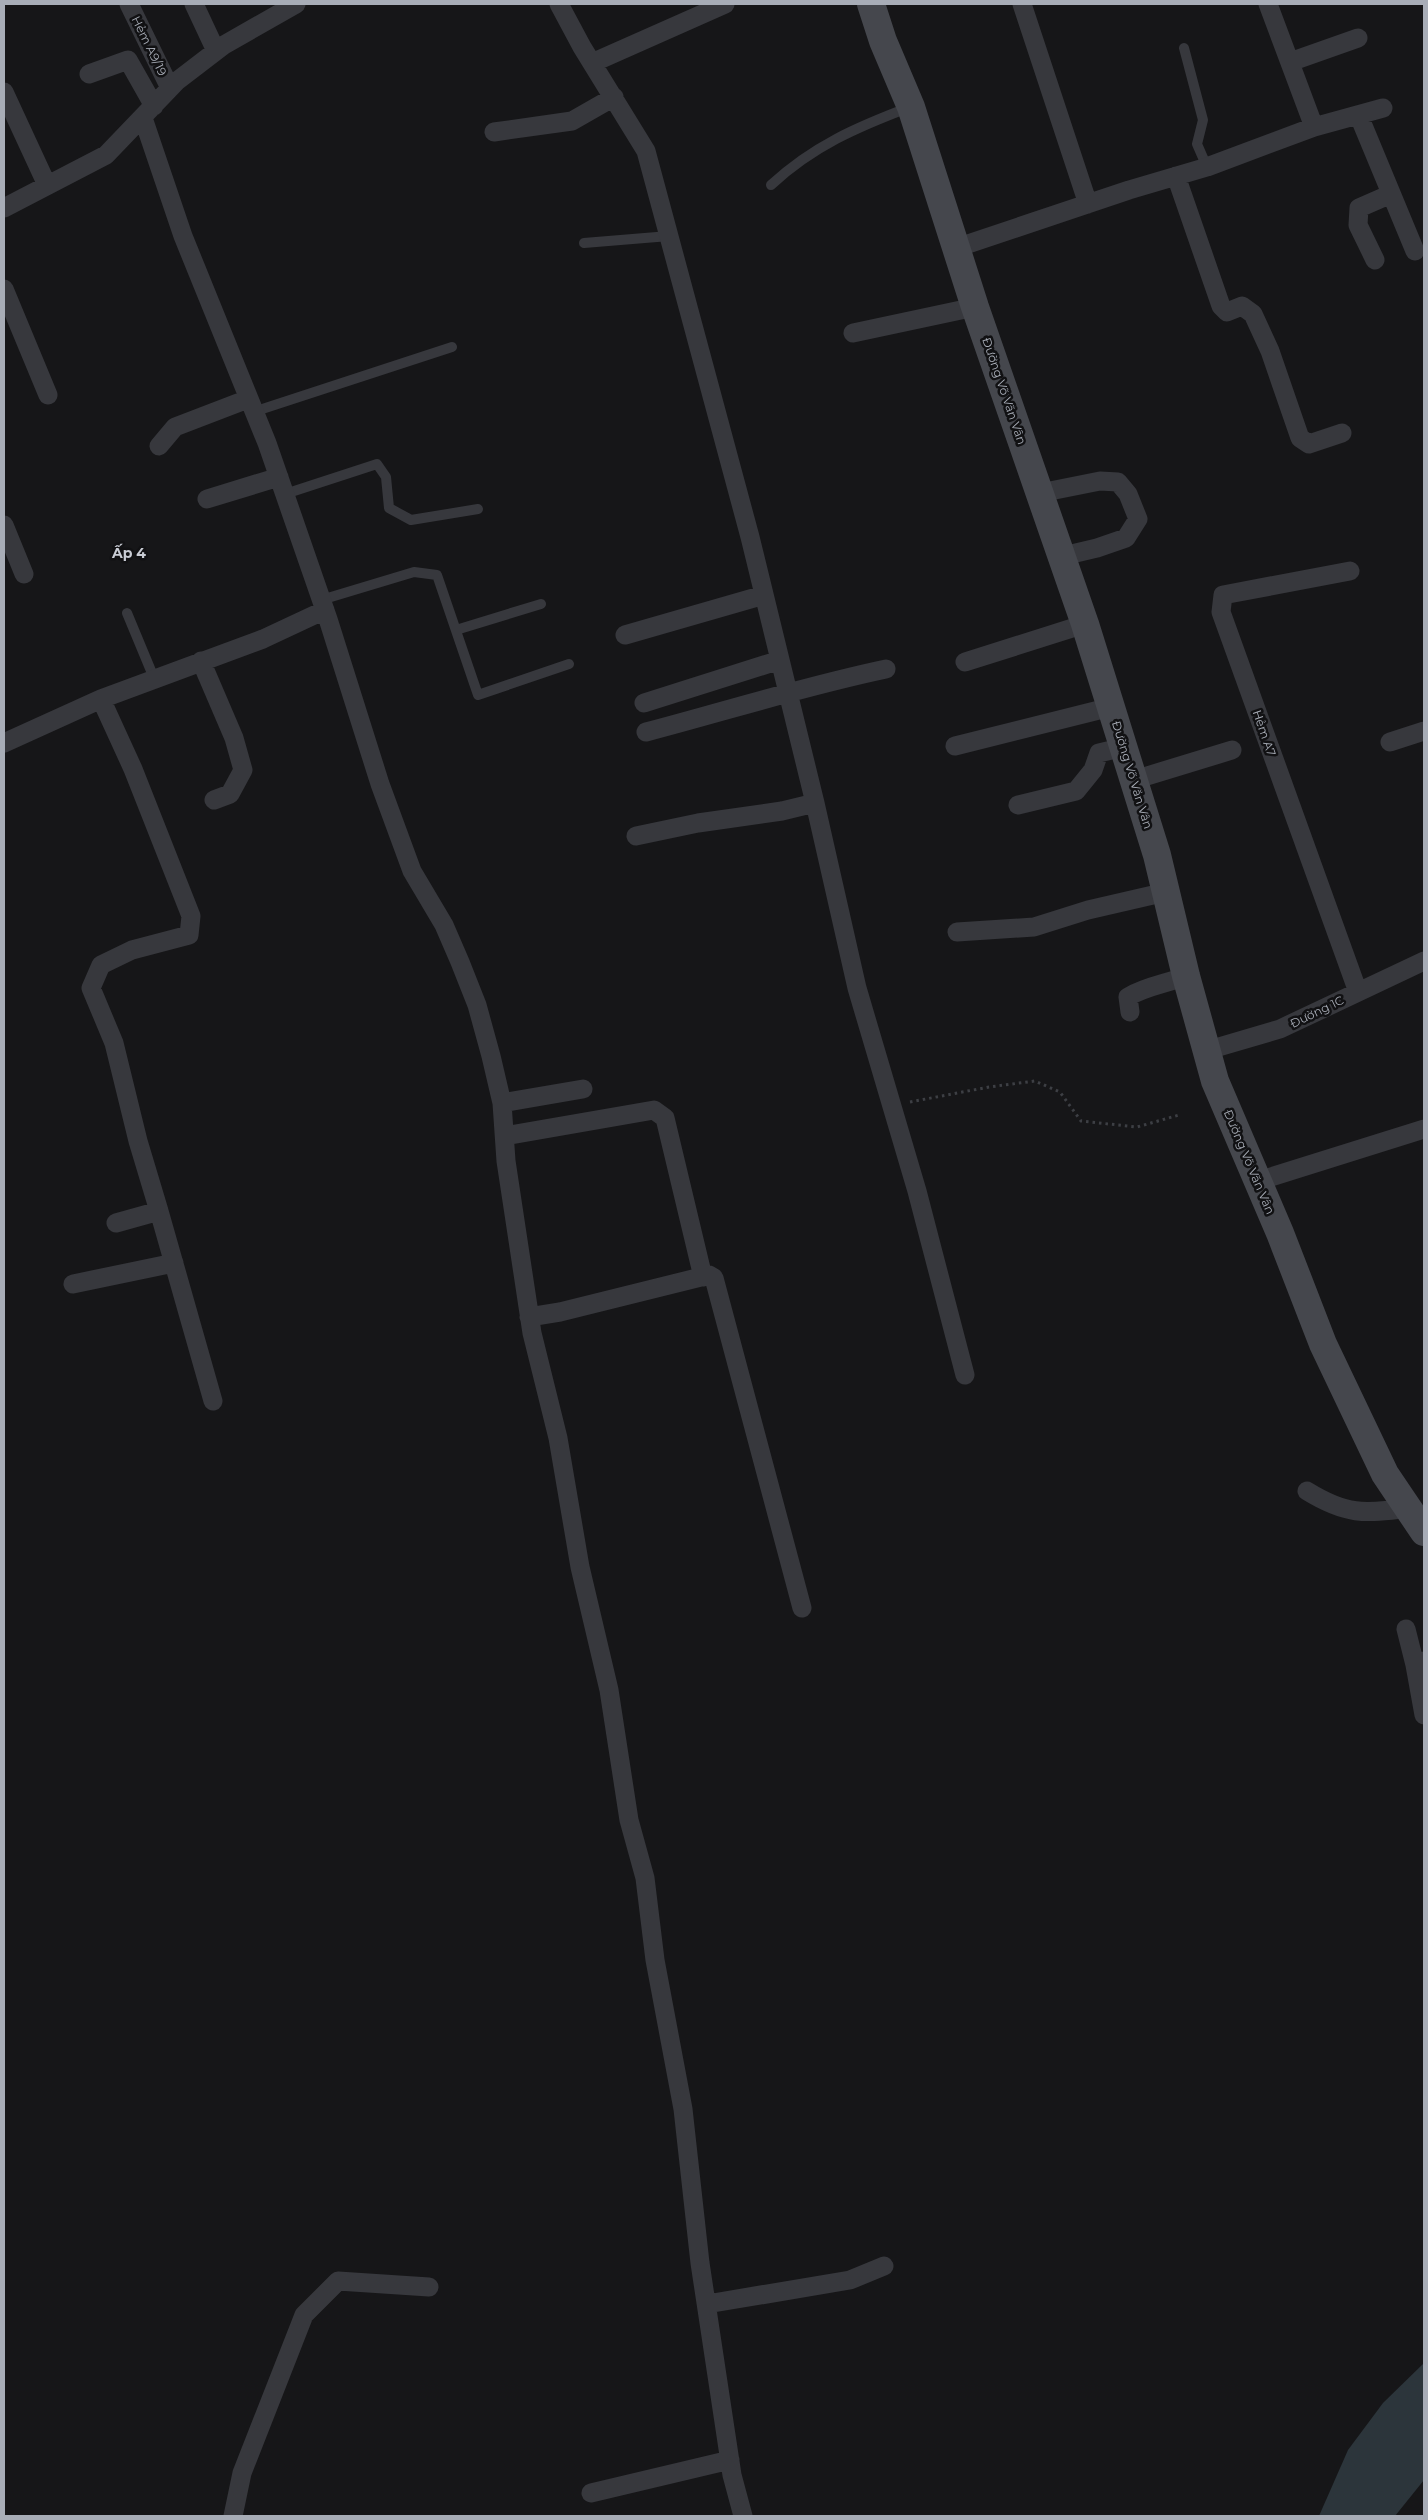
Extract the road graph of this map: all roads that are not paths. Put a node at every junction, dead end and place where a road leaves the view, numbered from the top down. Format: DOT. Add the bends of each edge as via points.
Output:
graph roads {
  1 [pos="129,4"];
  2 [pos="194,4"];
  3 [pos="296,4"];
  4 [pos="559,4"];
  5 [pos="725,4"];
  6 [pos="871,4"];
  7 [pos="1022,4"];
  8 [pos="1268,4"];
  9 [pos="1358,38"];
  10 [pos="1184,48"];
  11 [pos="216,51"];
  12 [pos="1290,62"];
  13 [pos="592,63"];
  14 [pos="89,74"];
  15 [pos="170,88"];
  16 [pos="4,92"];
  17 [pos="614,97"];
  18 [pos="911,107"];
  19 [pos="1383,108"];
  20 [pos="148,112"];
  21 [pos="1358,116"];
  22 [pos="1314,127"];
  23 [pos="494,132"];
  24 [pos="1207,167"];
  25 [pos="1176,176"];
  26 [pos="48,185"];
  27 [pos="771,185"];
  28 [pos="1391,194"];
  29 [pos="1088,204"];
  30 [pos="4,208"];
  31 [pos="669,236"];
  32 [pos="584,243"];
  33 [pos="956,248"];
  34 [pos="1416,251"];
  35 [pos="1375,260"];
  36 [pos="4,289"];
  37 [pos="975,307"];
  38 [pos="853,334"];
  39 [pos="452,347"];
  40 [pos="48,395"];
  41 [pos="250,405"];
  42 [pos="1342,433"];
  43 [pos="160,446"];
  44 [pos="282,485"];
  45 [pos="1040,493"];
  46 [pos="208,498"];
  47 [pos="478,509"];
  48 [pos="4,525"];
  49 [pos="1062,556"];
  50 [pos="1350,572"];
  51 [pos="24,574"];
  52 [pos="764,595"];
  53 [pos="541,604"];
  54 [pos="323,605"];
  55 [pos="127,613"];
  56 [pos="1085,624"];
  57 [pos="456,630"];
  58 [pos="625,635"];
  59 [pos="780,660"];
  60 [pos="201,661"];
  61 [pos="965,662"];
  62 [pos="569,664"];
  63 [pos="886,670"];
  64 [pos="154,678"];
  65 [pos="788,695"];
  66 [pos="101,699"];
  67 [pos="644,703"];
  68 [pos="1111,707"];
  69 [pos="1424,731"];
  70 [pos="646,732"];
  71 [pos="1390,742"];
  72 [pos="4,743"];
  73 [pos="955,746"];
  74 [pos="1124,747"];
  75 [pos="1232,750"];
  76 [pos="1134,780"];
  77 [pos="214,800"];
  78 [pos="815,803"];
  79 [pos="1018,805"];
  80 [pos="636,836"];
  81 [pos="1166,892"];
  82 [pos="957,932"];
  83 [pos="1424,961"];
  84 [pos="1186,976"];
  85 [pos="1358,992"];
  86 [pos="1130,1012"];
  87 [pos="1205,1051"];
  88 [pos="583,1089"];
  89 [pos="502,1103"];
  90 [pos="1424,1129"];
  91 [pos="505,1136"];
  92 [pos="1258,1181"];
  93 [pos="159,1211"];
  94 [pos="116,1224"];
  95 [pos="174,1263"];
  96 [pos="703,1277"];
  97 [pos="73,1284"];
  98 [pos="529,1317"];
  99 [pos="965,1375"];
  100 [pos="213,1401"];
  101 [pos="1307,1491"];
  102 [pos="1408,1508"];
  103 [pos="1424,1532"];
  104 [pos="802,1608"];
  105 [pos="1406,1628"];
  106 [pos="1420,1663"];
  107 [pos="1424,1715"];
  108 [pos="884,2266"];
  109 [pos="429,2287"];
  110 [pos="707,2304"];
  111 [pos="730,2460"];
  112 [pos="590,2492"];
  113 [pos="233,2516"];
  114 [pos="743,2516"];
  1 -- 15 [label="street, Hẻm A9/19"];
  2 -- 11 [label="street"];
  3 -- 11 [label="street"];
  4 -- 13 [label="street"];
  5 -- 13 [label="street"];
  6 -- 18 [label="street, Đường Võ Văn Vân" via="883,42"];
  7 -- 29 [label="street"];
  8 -- 12 [label="street"];
  9 -- 12 [label="street"];
  10 -- 24 [label="lane" via="1204,120 1197,144"];
  11 -- 15 [label="street"];
  12 -- 22 [label="street"];
  13 -- 17 [label="street"];
  14 -- 20 [label="street" via="128,60"];
  15 -- 20 [label="street"];
  16 -- 26 [label="street"];
  17 -- 23 [label="street" via="572,121"];
  17 -- 31 [label="street" via="646,151"];
  18 -- 27 [label="lane" via="860,126 822,145"];
  18 -- 33 [label="street, Đường Võ Văn Vân"];
  19 -- 21 [label="street"];
  20 -- 26 [label="street" via="106,156"];
  20 -- 41 [label="street" via="183,236"];
  21 -- 22 [label="street"];
  21 -- 28 [label="street"];
  22 -- 24 [label="street"];
  24 -- 25 [label="street"];
  25 -- 29 [label="street"];
  25 -- 42 [label="street" via="1220,306 1227,312 1242,306 1254,314 1300,438 1309,444"];
  26 -- 30 [label="street"];
  28 -- 34 [label="street"];
  28 -- 35 [label="street" via="1359,208 1358,226"];
  29 -- 33 [label="street"];
  31 -- 32 [label="lane"];
  31 -- 52 [label="street"];
  33 -- 37 [label="street, Đường Võ Văn Vân"];
  36 -- 40 [label="street"];
  37 -- 38 [label="street"];
  37 -- 45 [label="street, Đường Võ Văn Vân"];
  39 -- 41 [label="lane"];
  41 -- 43 [label="street" via="180,425 168,433"];
  41 -- 44 [label="street"];
  44 -- 46 [label="street"];
  44 -- 47 [label="lane" via="377,464 386,477 389,508 411,520"];
  44 -- 54 [label="street"];
  45 -- 49 [label="street, Đường Võ Văn Vân"];
  45 -- 49 [label="street" via="1100,481 1118,482 1128,494 1138,518 1126,538"];
  48 -- 51 [label="street"];
  49 -- 56 [label="street, Đường Võ Văn Vân"];
  50 -- 85 [label="street, Hẻm A7" via="1223,595 1221,612"];
  52 -- 58 [label="street"];
  52 -- 59 [label="street"];
  53 -- 57 [label="lane"];
  54 -- 57 [label="lane" via="414,572 437,575"];
  54 -- 60 [label="street" via="263,638"];
  54 -- 89 [label="street" via="380,784 412,871 444,925 477,1005"];
  55 -- 64 [label="lane"];
  56 -- 61 [label="street"];
  56 -- 68 [label="street, Đường Võ Văn Vân"];
  57 -- 62 [label="lane" via="478,695"];
  59 -- 65 [label="street"];
  59 -- 67 [label="street"];
  60 -- 64 [label="street"];
  60 -- 77 [label="street" via="234,738 243,770 230,794"];
  63 -- 65 [label="street" via="837,679"];
  64 -- 66 [label="street"];
  65 -- 70 [label="street"];
  65 -- 78 [label="street"];
  66 -- 72 [label="street"];
  66 -- 93 [label="street" via="133,769 191,916 189,935 132,950 101,965 91,988 114,1043"];
  68 -- 73 [label="street"];
  68 -- 74 [label="street, Đường Võ Văn Vân"];
  69 -- 71 [label="street"];
  74 -- 76 [label="street, Đường Võ Văn Vân"];
  74 -- 79 [label="street" via="1099,753 1094,770 1076,791"];
  75 -- 76 [label="street"];
  76 -- 81 [label="street, Đường Võ Văn Vân"];
  78 -- 80 [label="street" via="782,811 698,822"];
  78 -- 99 [label="street" via="857,988"];
  81 -- 82 [label="street" via="1088,910 1034,927"];
  81 -- 84 [label="street, Đường Võ Văn Vân"];
  83 -- 85 [label="street, Đường 1C"];
  84 -- 86 [label="street" via="1142,988 1128,997"];
  84 -- 87 [label="street, Đường Võ Văn Vân"];
  85 -- 87 [label="street, Đường 1C" via="1280,1029"];
  87 -- 92 [label="street, Đường Võ Văn Vân"];
  88 -- 89 [label="street"];
  89 -- 91 [label="street"];
  90 -- 92 [label="street"];
  91 -- 96 [label="street" via="654,1110 660,1112 665,1118"];
  91 -- 98 [label="street"];
  92 -- 102 [label="street, Đường Võ Văn Vân" via="1323,1344 1385,1474"];
  93 -- 94 [label="street"];
  93 -- 95 [label="street"];
  95 -- 97 [label="street"];
  95 -- 100 [label="street"];
  96 -- 98 [label="street"];
  96 -- 104 [label="street" via="714,1278 717,1283"];
  98 -- 110 [label="street" via="558,1438 580,1568 608,1690 629,1820 645,1878 655,1960 683,2109"];
  101 -- 102 [label="street" via="1351,1512 1373,1513"];
  102 -- 103 [label="street, Đường Võ Văn Vân"];
  105 -- 106 [label="street"];
  106 -- 107 [label="street"];
  108 -- 110 [label="street" via="850,2280"];
  109 -- 113 [label="street" via="338,2281 304,2316 242,2474"];
  110 -- 111 [label="street"];
  111 -- 112 [label="street"];
  111 -- 114 [label="street"];
}
